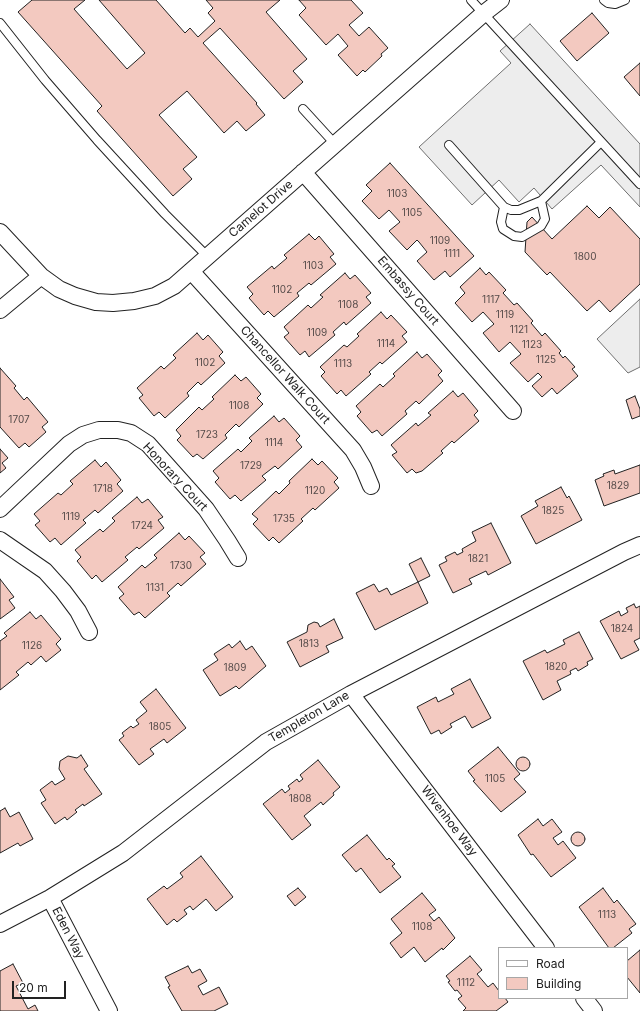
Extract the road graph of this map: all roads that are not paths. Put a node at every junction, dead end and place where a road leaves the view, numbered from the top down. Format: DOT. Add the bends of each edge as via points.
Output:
graph roads {
  1 [pos="471,0"];
  2 [pos="501,0"];
  3 [pos="604,0"];
  4 [pos="625,0"];
  5 [pos="483,14"];
  6 [pos="0,23"];
  7 [pos="303,109"];
  8 [pos="601,142"];
  9 [pos="335,144"];
  10 [pos="449,146"];
  11 [pos="304,172"];
  12 [pos="640,184"];
  13 [pos="540,201"];
  14 [pos="504,207"];
  15 [pos="0,232"];
  16 [pos="207,256"];
  17 [pos="191,271"];
  18 [pos="41,276"];
  19 [pos="0,310"];
  20 [pos="513,411"];
  21 [pos="371,486"];
  22 [pos="0,509"];
  23 [pos="0,540"];
  24 [pos="640,545"];
  25 [pos="238,558"];
  26 [pos="89,632"];
  27 [pos="351,694"];
  28 [pos="50,898"];
  29 [pos="0,924"];
  30 [pos="545,947"];
  31 [pos="585,999"];
  32 [pos="108,1011"];
  33 [pos="594,1011"];
  1 -- 5 [label="lane"];
  2 -- 5 [label="street, Camelot Drive"];
  3 -- 4 [label="lane" via="615,4"];
  5 -- 8 [label="lane"];
  5 -- 9 [label="street, Camelot Drive"];
  6 -- 16 [label="lane" via="97,140"];
  7 -- 9 [label="lane"];
  8 -- 12 [label="lane"];
  8 -- 13 [label="lane"];
  9 -- 11 [label="street, Camelot Drive"];
  10 -- 14 [label="lane"];
  11 -- 16 [label="street, Camelot Drive"];
  11 -- 20 [label="street, Embassy Court"];
  13 -- 14 [label="lane" via="519,210"];
  13 -- 14 [label="lane" via="545,219 541,226 522,237 514,236 503,229 501,222"];
  15 -- 18 [label="street, Camelot Drive"];
  16 -- 17 [label="street, Camelot Drive"];
  17 -- 18 [label="street, Camelot Drive" via="174,286 155,296 113,303 96,302 75,296 59,289"];
  17 -- 21 [label="street, Chancellor Walk Court" via="353,450"];
  18 -- 19 [label="street"];
  22 -- 25 [label="street, Honorary Court" via="68,444 98,430 118,430 131,433 148,444 206,509"];
  23 -- 26 [label="street" via="44,571 78,611"];
  24 -- 27 [label="street, Templeton Lane"];
  27 -- 28 [label="street, Templeton Lane" via="266,742 123,853"];
  27 -- 30 [label="street, Wivenhoe Way"];
  28 -- 29 [label="street, Templeton Lane"];
  28 -- 32 [label="street, Eden Way"];
  31 -- 33 [label="street"];
}
